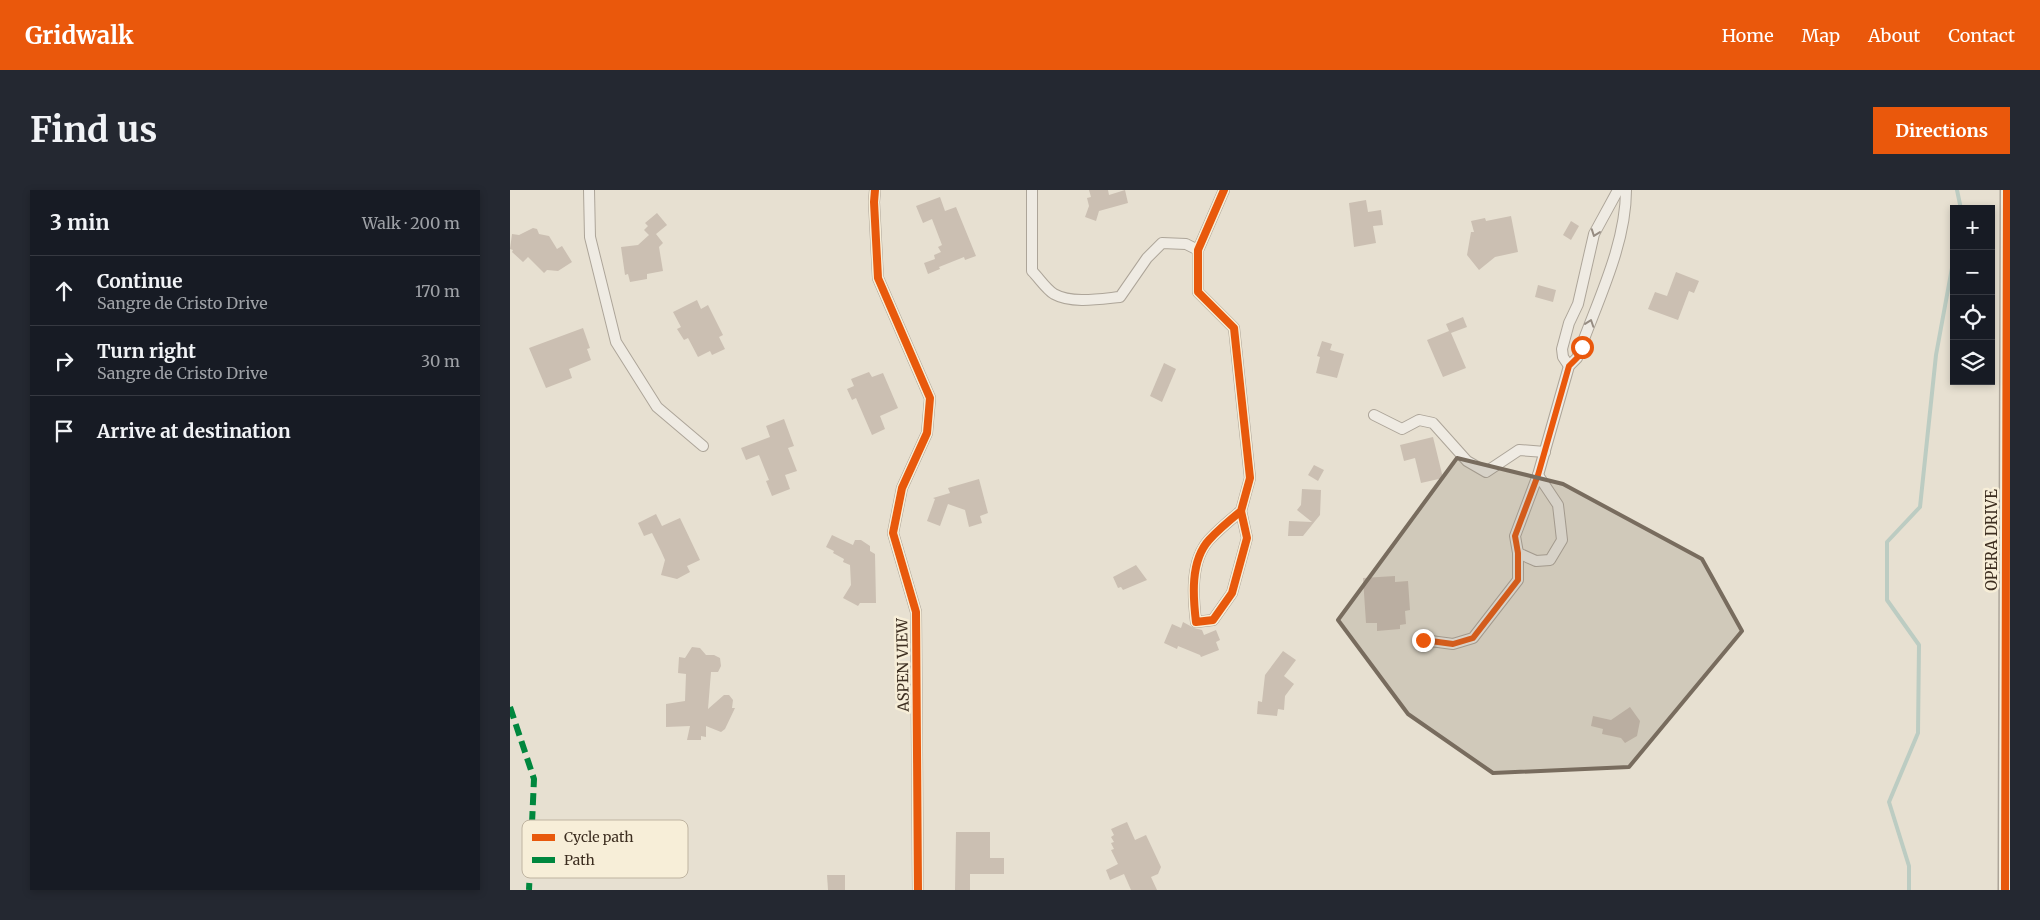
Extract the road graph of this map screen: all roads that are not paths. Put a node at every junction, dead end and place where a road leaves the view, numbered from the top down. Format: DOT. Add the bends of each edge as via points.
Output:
graph roads {
  1 [pos="588,190"];
  2 [pos="875,190"];
  3 [pos="1032,190"];
  4 [pos="1224,190"];
  5 [pos="1618,190"];
  6 [pos="1626,190"];
  7 [pos="2007,190"];
  8 [pos="1198,250"];
  9 [pos="1569,366"];
  10 [pos="1374,415"];
  11 [pos="703,446"];
  12 [pos="1545,452"];
  13 [pos="1538,475"];
  14 [pos="1241,511"];
  15 [pos="1518,553"];
  16 [pos="1423,640"];
  17 [pos="918,890"];
  18 [pos="2005,890"];
  1 -- 11 [label="street" via="590,236 616,342 657,407"];
  2 -- 17 [label="street, ASPEN VIEW" via="878,278 930,398 928,433 902,488 893,533 916,612"];
  3 -- 8 [label="street" via="1032,271 1053,294 1090,300 1120,296 1146,258 1162,243 1186,244"];
  4 -- 8 [label="street"];
  5 -- 9 [label="street, one-way" via="1594,234 1578,304 1569,323 1562,349"];
  9 -- 6 [label="street, one-way" via="1582,347 1620,239"];
  7 -- 18 [label="street, OPERA DRIVE"];
  8 -- 14 [label="street" via="1198,292 1234,328 1250,478"];
  9 -- 12 [label="street"];
  10 -- 12 [label="street" via="1402,429 1420,420 1433,423 1467,460 1486,472 1520,450"];
  12 -- 13 [label="street"];
  13 -- 15 [label="street" via="1515,536"];
  13 -- 15 [label="street" via="1558,505 1562,540 1550,560 1536,561"];
  14 -- 14 [label="street" via="1208,541 1196,565 1193,594 1196,622 1213,620 1232,593 1247,538"];
  15 -- 16 [label="street" via="1518,580 1473,638 1453,644"];
}
